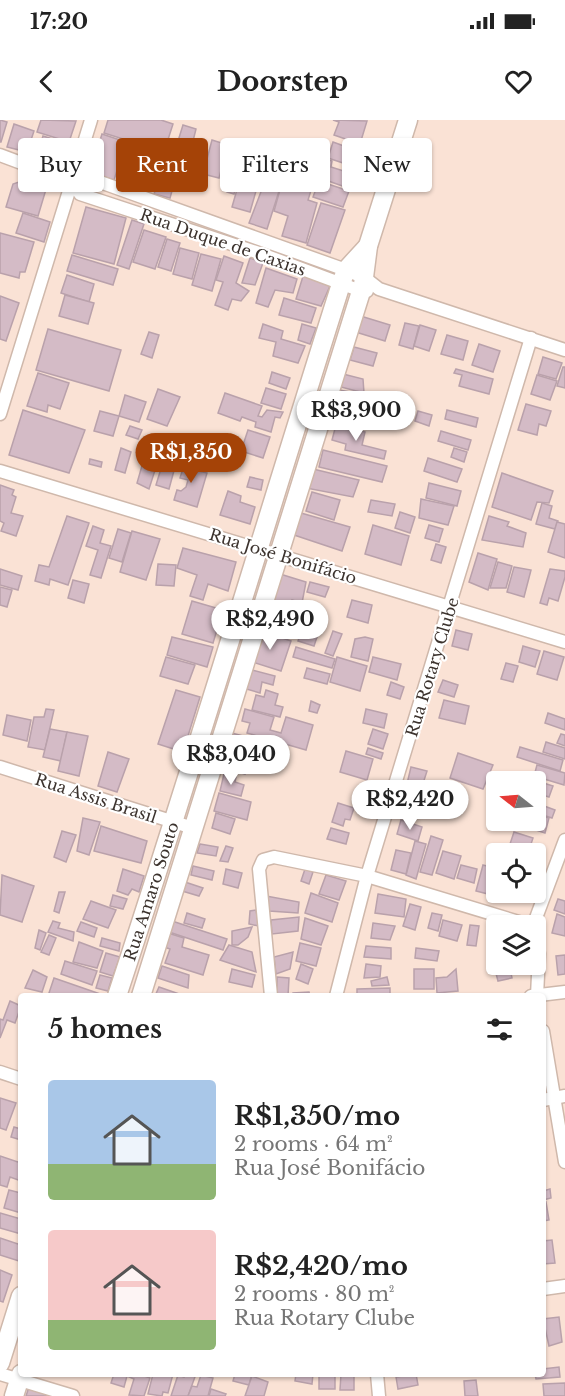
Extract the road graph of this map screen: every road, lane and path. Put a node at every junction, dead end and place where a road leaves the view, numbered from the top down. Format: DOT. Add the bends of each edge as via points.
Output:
graph roads {
  1 [pos="91,120"];
  2 [pos="408,120"];
  3 [pos="85,138"];
  4 [pos="0,155"];
  5 [pos="18,162"];
  6 [pos="104,183"];
  7 [pos="69,192"];
  8 [pos="79,192"];
  9 [pos="180,210"];
  10 [pos="175,224"];
  11 [pos="263,240"];
  12 [pos="368,246"];
  13 [pos="259,253"];
  14 [pos="344,277"];
  15 [pos="368,286"];
  16 [pos="531,339"];
  17 [pos="565,350"];
  18 [pos="0,414"];
  19 [pos="0,471"];
  20 [pos="257,548"];
  21 [pos="279,555"];
  22 [pos="450,608"];
  23 [pos="565,642"];
  24 [pos="0,767"];
  25 [pos="174,823"];
  26 [pos="193,828"];
  27 [pos="565,840"];
  28 [pos="367,876"];
  29 [pos="496,915"];
  30 [pos="536,915"];
  31 [pos="537,975"];
  32 [pos="565,992"];
  33 [pos="118,993"];
  34 [pos="142,993"];
  35 [pos="271,993"];
  36 [pos="336,993"];
  37 [pos="535,993"];
  38 [pos="546,995"];
  39 [pos="546,1049"];
  40 [pos="0,1072"];
  41 [pos="18,1078"];
  42 [pos="554,1098"];
  43 [pos="565,1162"];
  44 [pos="565,1286"];
  45 [pos="546,1289"];
  46 [pos="18,1306"];
  47 [pos="0,1363"];
  48 [pos="0,1374"];
  49 [pos="377,1377"];
  50 [pos="18,1383"];
  51 [pos="73,1396"];
  52 [pos="379,1396"];
  1 -- 3 [label="street"];
  2 -- 12 [label="street, Rua Amaro Souto"];
  4 -- 5 [label="street, Rua Duque de Caxias"];
  6 -- 9 [label="street, Rua Duque de Caxias"];
  7 -- 18 [label="street"];
  8 -- 10 [label="street, Rua Duque de Caxias"];
  9 -- 10 [label="street"];
  9 -- 11 [label="street, Rua Duque de Caxias"];
  10 -- 13 [label="street, Rua Duque de Caxias"];
  11 -- 13 [label="street"];
  11 -- 14 [label="street, Rua Duque de Caxias"];
  12 -- 14 [label="street, Rua Amaro Souto"];
  12 -- 15 [label="street, Rua Amaro Souto"];
  13 -- 14 [label="street, Rua Duque de Caxias"];
  14 -- 15 [label="street, Rua Duque de Caxias"];
  14 -- 20 [label="street, Rua Amaro Souto"];
  15 -- 16 [label="street, Rua Duque de Caxias"];
  15 -- 21 [label="street, Rua Amaro Souto"];
  16 -- 17 [label="street, Rua Duque de Caxias"];
  16 -- 22 [label="street, Rua Rotary Clube"];
  19 -- 20 [label="street, Rua José Bonifácio"];
  20 -- 21 [label="street, Rua José Bonifácio"];
  20 -- 25 [label="street, Rua Amaro Souto"];
  21 -- 22 [label="street, Rua José Bonifácio"];
  21 -- 26 [label="street, Rua Amaro Souto"];
  22 -- 23 [label="street, Rua José Bonifácio"];
  22 -- 28 [label="street, Rua Rotary Clube"];
  24 -- 25 [label="street, Rua Assis Brasil"];
  25 -- 26 [label="street, Rua Assis Brasil"];
  25 -- 33 [label="street, Rua Amaro Souto"];
  26 -- 34 [label="street, Rua Amaro Souto"];
  27 -- 30 [label="street"];
  28 -- 29 [label="street"];
  28 -- 35 [label="street" via="274,857 263,860 259,869"];
  28 -- 36 [label="street, Rua Rotary Clube"];
  31 -- 37 [label="street"];
  32 -- 38 [label="street"];
  39 -- 42 [label="street"];
  40 -- 41 [label="street"];
  42 -- 43 [label="street"];
  44 -- 45 [label="street"];
  46 -- 47 [label="street"];
  48 -- 50 [label="street"];
  49 -- 52 [label="street"];
  50 -- 51 [label="street"];
}
